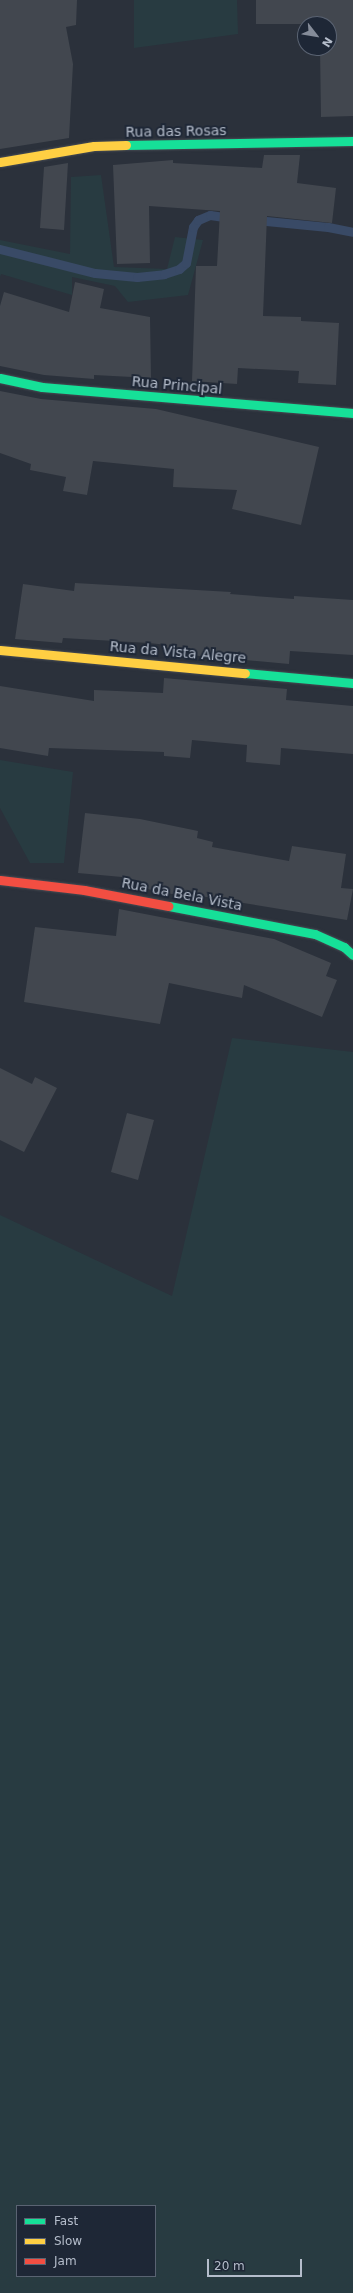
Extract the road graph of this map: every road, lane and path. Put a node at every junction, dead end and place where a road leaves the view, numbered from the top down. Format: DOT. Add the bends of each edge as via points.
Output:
graph roads {
  1 [pos="353,141"];
  2 [pos="0,162"];
  3 [pos="0,378"];
  4 [pos="353,413"];
  5 [pos="0,650"];
  6 [pos="353,682"];
  7 [pos="0,880"];
  8 [pos="353,955"];
  1 -- 2 [label="street, Rua das Rosas" via="94,146"];
  3 -- 4 [label="street, Rua Principal" via="42,387"];
  5 -- 6 [label="street, Rua da Vista Alegre"];
  7 -- 8 [label="street, Rua da Bela Vista" via="84,890 315,934 344,947"];
}
